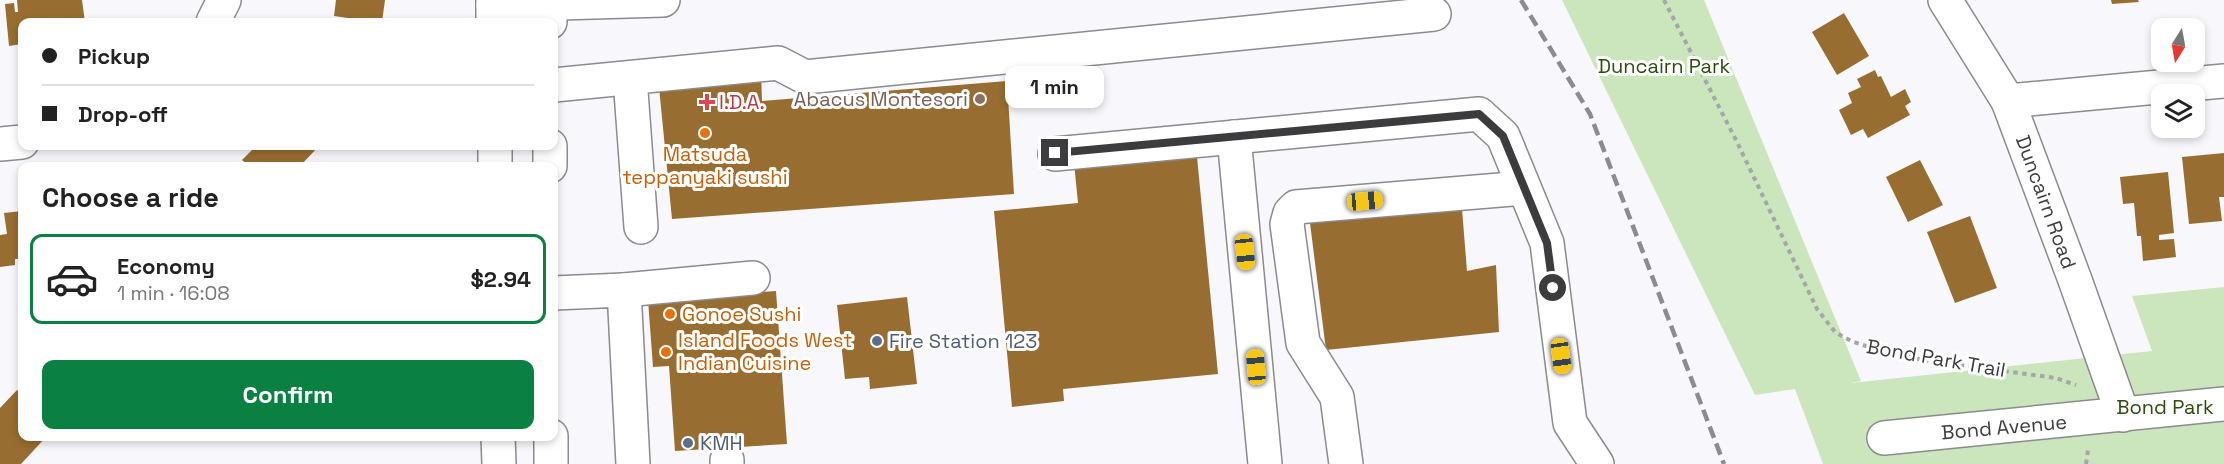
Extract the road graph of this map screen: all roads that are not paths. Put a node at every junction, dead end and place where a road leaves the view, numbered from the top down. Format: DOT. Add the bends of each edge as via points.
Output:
graph roads {
  1 [pos="224,0"];
  2 [pos="663,0"];
  3 [pos="1945,0"];
  4 [pos="493,9"];
  5 [pos="550,9"];
  6 [pos="1434,14"];
  7 [pos="215,18"];
  8 [pos="630,78"];
  9 [pos="2224,81"];
  10 [pos="558,86"];
  11 [pos="2008,101"];
  12 [pos="1234,137"];
  13 [pos="18,142"];
  14 [pos="0,144"];
  15 [pos="1055,153"];
  16 [pos="1524,188"];
  17 [pos="641,227"];
  18 [pos="753,279"];
  19 [pos="624,290"];
  20 [pos="558,292"];
  21 [pos="2224,404"];
  22 [pos="2123,415"];
  23 [pos="1884,438"];
  24 [pos="498,441"];
  25 [pos="551,441"];
  26 [pos="1588,463"];
  27 [pos="499,464"];
  28 [pos="551,464"];
  29 [pos="633,464"];
  30 [pos="1265,464"];
  31 [pos="1346,464"];
  1 -- 7 [label="street"];
  2 -- 5 [label="street"];
  3 -- 11 [label="street, Duncairn Road"];
  4 -- 5 [label="street"];
  6 -- 8 [label="street" via="805,77 778,63"];
  8 -- 10 [label="street"];
  8 -- 17 [label="street"];
  9 -- 11 [label="street"];
  11 -- 22 [label="street, Duncairn Road"];
  12 -- 15 [label="street"];
  12 -- 16 [label="street" via="1479,114 1503,136"];
  12 -- 30 [label="street"];
  13 -- 14 [label="street"];
  16 -- 26 [label="street" via="1547,243 1570,423"];
  16 -- 31 [label="street" via="1296,207 1290,213 1287,224 1303,344 1337,397"];
  18 -- 19 [label="street"];
  19 -- 20 [label="street"];
  19 -- 29 [label="street"];
  21 -- 22 [label="street"];
  22 -- 23 [label="street, Bond Avenue"];
  24 -- 27 [label="street"];
  25 -- 28 [label="street"];
}
